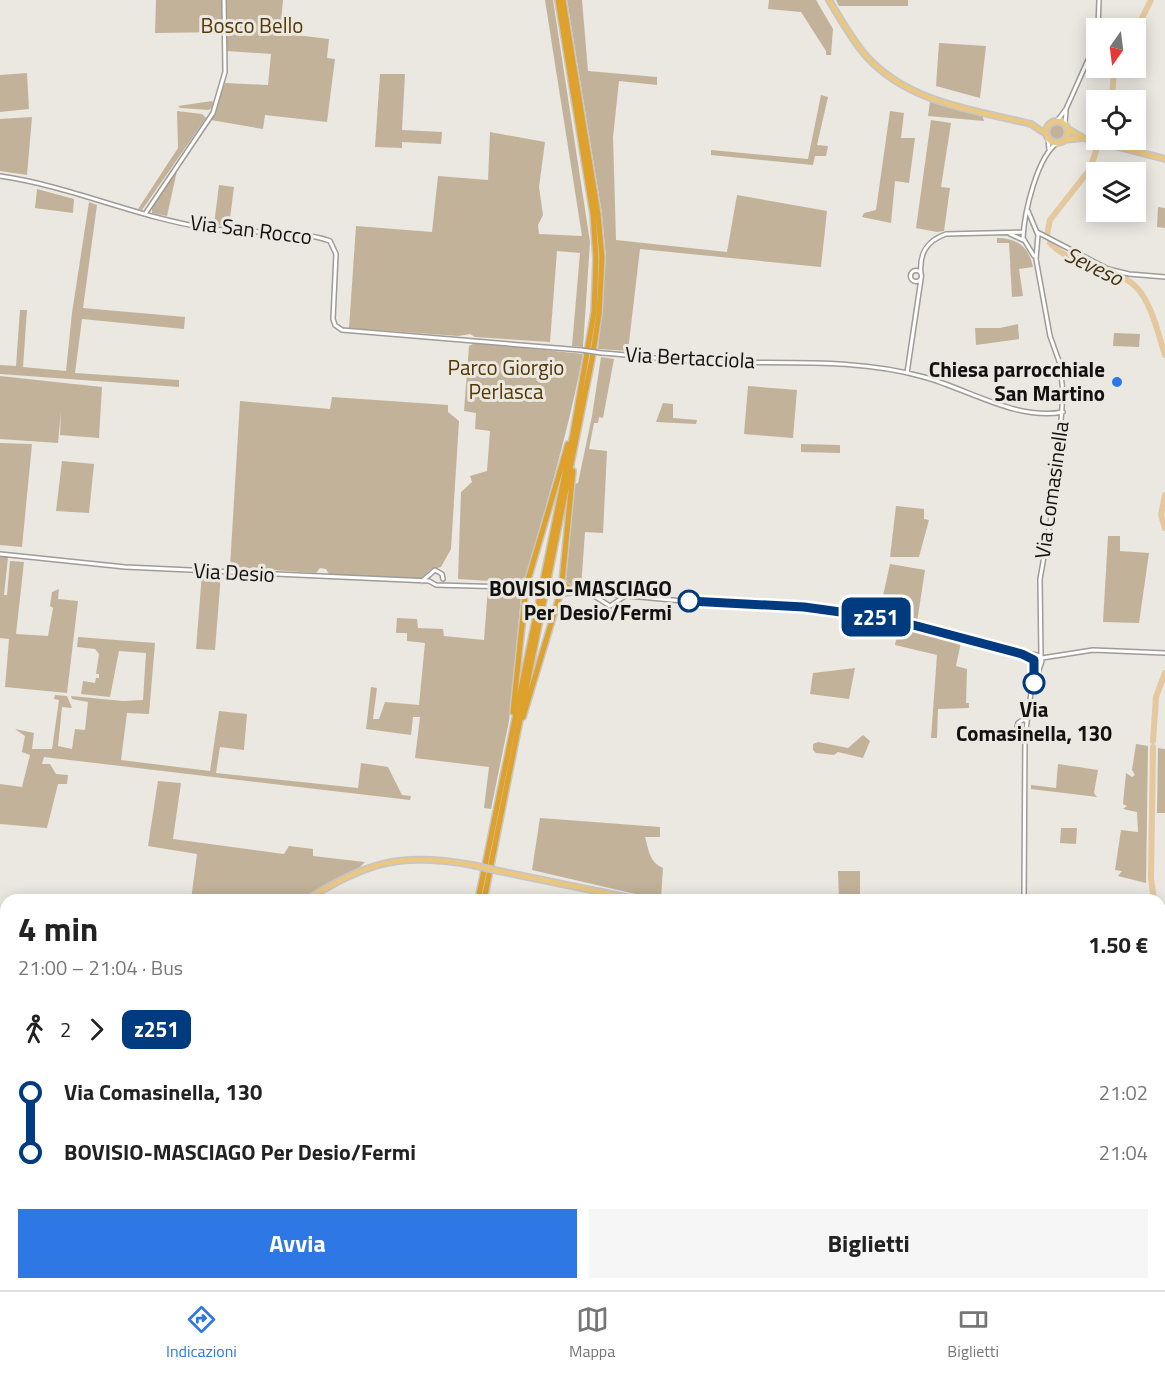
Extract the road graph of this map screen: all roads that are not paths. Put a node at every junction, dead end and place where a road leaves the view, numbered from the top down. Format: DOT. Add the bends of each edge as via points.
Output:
graph roads {
  1 [pos="224,0"];
  2 [pos="558,0"];
  3 [pos="563,0"];
  4 [pos="829,0"];
  5 [pos="1099,0"];
  6 [pos="1098,18"];
  7 [pos="1086,64"];
  8 [pos="1066,109"];
  9 [pos="1057,121"];
  10 [pos="1051,123"];
  11 [pos="1031,124"];
  12 [pos="1066,126"];
  13 [pos="1047,136"];
  14 [pos="1083,138"];
  15 [pos="1061,141"];
  16 [pos="1049,150"];
  17 [pos="1165,159"];
  18 [pos="0,176"];
  19 [pos="1028,211"];
  20 [pos="145,214"];
  21 [pos="1024,231"];
  22 [pos="1036,231"];
  23 [pos="1008,234"];
  24 [pos="1045,238"];
  25 [pos="1037,239"];
  26 [pos="1025,241"];
  27 [pos="1036,259"];
  28 [pos="920,263"];
  29 [pos="915,271"];
  30 [pos="921,277"];
  31 [pos="1165,277"];
  32 [pos="915,282"];
  33 [pos="920,289"];
  34 [pos="334,302"];
  35 [pos="907,373"];
  36 [pos="1063,412"];
  37 [pos="573,434"];
  38 [pos="572,462"];
  39 [pos="0,554"];
  40 [pos="428,579"];
  41 [pos="443,579"];
  42 [pos="441,584"];
  43 [pos="452,584"];
  44 [pos="512,587"];
  45 [pos="577,591"];
  46 [pos="590,593"];
  47 [pos="606,595"];
  48 [pos="627,595"];
  49 [pos="613,596"];
  50 [pos="615,601"];
  51 [pos="603,602"];
  52 [pos="1165,653"];
  53 [pos="1038,657"];
  54 [pos="1034,684"];
  55 [pos="1025,721"];
  56 [pos="517,733"];
  57 [pos="1023,734"];
  58 [pos="510,743"];
  59 [pos="316,894"];
  60 [pos="479,894"];
  61 [pos="485,894"];
  62 [pos="611,894"];
  63 [pos="1024,894"];
  1 -- 20 [label="street" via="225,72 213,113"];
  2 -- 37 [label="highway" via="593,214 596,260 594,312"];
  3 -- 38 [label="highway" via="602,258 599,314"];
  4 -- 11 [label="main road" via="859,47 896,82 932,99"];
  5 -- 6 [label="street"];
  7 -- 8 [label="street"];
  8 -- 9 [label="street"];
  8 -- 12 [label="street"];
  9 -- 10 [label="main road"];
  9 -- 12 [label="main road"];
  10 -- 11 [label="main road"];
  10 -- 13 [label="main road"];
  11 -- 13 [label="main road"];
  12 -- 14 [label="main road"];
  12 -- 15 [label="main road"];
  13 -- 15 [label="main road"];
  13 -- 16 [label="street"];
  14 -- 15 [label="main road"];
  14 -- 17 [label="main road"];
  15 -- 16 [label="street"];
  16 -- 19 [label="street"];
  18 -- 20 [label="street"];
  19 -- 21 [label="street"];
  19 -- 22 [label="street"];
  20 -- 34 [label="street, Via San Rocco" via="206,228 330,241 336,251"];
  21 -- 22 [label="street"];
  21 -- 23 [label="street"];
  21 -- 26 [label="street"];
  22 -- 24 [label="street"];
  22 -- 25 [label="street, Via Comasinella"];
  23 -- 26 [label="street"];
  23 -- 28 [label="street" via="936,237 924,249"];
  24 -- 25 [label="street"];
  24 -- 31 [label="street" via="1108,269"];
  25 -- 26 [label="street"];
  25 -- 27 [label="street, Via Comasinella"];
  26 -- 27 [label="street, Via Comasinella"];
  27 -- 36 [label="street, Via Comasinella" via="1060,369"];
  28 -- 29 [label="street"];
  28 -- 30 [label="street"];
  29 -- 30 [label="street"];
  29 -- 32 [label="street" via="911,275"];
  30 -- 32 [label="street"];
  30 -- 33 [label="street"];
  32 -- 33 [label="street"];
  33 -- 35 [label="street"];
  34 -- 35 [label="street, Via Bertacciola, bridge" via="334,322 344,330 716,362 806,362"];
  35 -- 36 [label="street, Via Bertacciola" via="1023,411"];
  36 -- 53 [label="street, Via Comasinella" via="1040,579"];
  37 -- 44 [label="highway" via="528,580"];
  37 -- 58 [label="highway"];
  38 -- 45 [label="highway" via="562,582 566,588"];
  38 -- 56 [label="highway"];
  39 -- 40 [label="street, Via Desio" via="125,567 420,582"];
  40 -- 41 [label="street" via="430,572 438,570"];
  40 -- 42 [label="street" via="433,585"];
  41 -- 42 [label="street"];
  41 -- 43 [label="street"];
  42 -- 43 [label="street"];
  43 -- 44 [label="street"];
  44 -- 45 [label="street, bridge"];
  44 -- 58 [label="highway" via="525,597"];
  45 -- 46 [label="street"];
  45 -- 56 [label="highway" via="560,594"];
  46 -- 47 [label="street"];
  46 -- 51 [label="street"];
  47 -- 49 [label="street"];
  47 -- 51 [label="street"];
  48 -- 49 [label="street"];
  48 -- 50 [label="street"];
  48 -- 53 [label="street" via="823,609 898,621"];
  49 -- 50 [label="street"];
  50 -- 51 [label="street" via="610,606"];
  52 -- 53 [label="street" via="1094,650"];
  53 -- 54 [label="street, Via Comasinella"];
  53 -- 54 [label="street, Via Comasinella" via="1040,664"];
  54 -- 55 [label="street, Via Comasinella"];
  55 -- 57 [label="street"];
  55 -- 57 [label="street" via="1020,720 1017,726 1017,733"];
  56 -- 61 [label="highway"];
  57 -- 63 [label="street"];
  58 -- 60 [label="highway"];
  59 -- 62 [label="main road, bridge" via="376,864 423,858"];
}
